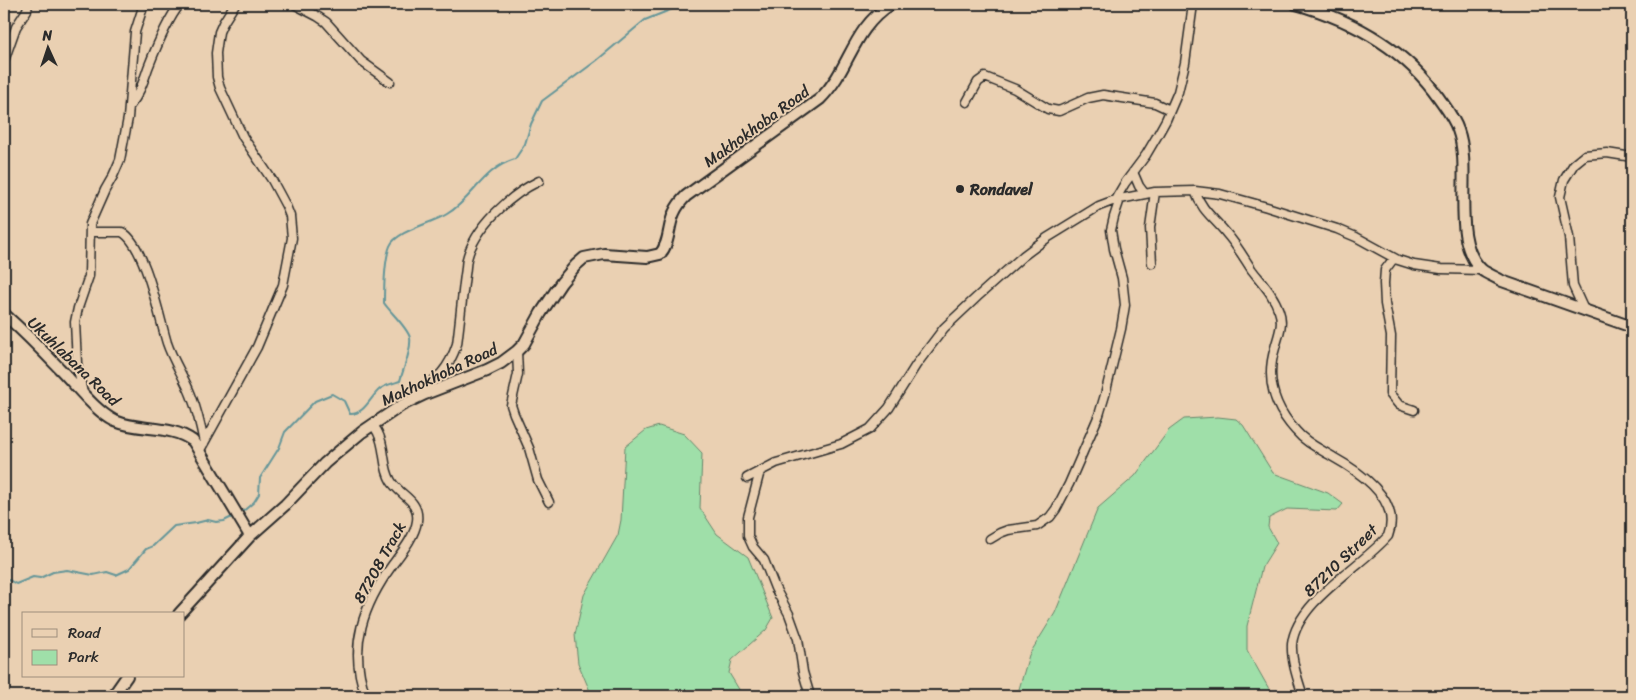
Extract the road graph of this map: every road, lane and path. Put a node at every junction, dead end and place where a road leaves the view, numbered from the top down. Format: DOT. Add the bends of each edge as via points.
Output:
graph roads {
  1 [pos="28,4"];
  2 [pos="144,4"];
  3 [pos="180,4"];
  4 [pos="235,4"];
  5 [pos="294,4"];
  6 [pos="891,4"];
  7 [pos="1193,4"];
  8 [pos="1296,4"];
  9 [pos="4,61"];
  10 [pos="390,82"];
  11 [pos="967,102"];
  12 [pos="129,107"];
  13 [pos="1170,110"];
  14 [pos="1632,156"];
  15 [pos="1133,172"];
  16 [pos="539,181"];
  17 [pos="1195,191"];
  18 [pos="1155,192"];
  19 [pos="1145,194"];
  20 [pos="1118,200"];
  21 [pos="90,232"];
  22 [pos="1394,258"];
  23 [pos="1152,263"];
  24 [pos="1482,270"];
  25 [pos="1584,310"];
  26 [pos="4,314"];
  27 [pos="1632,327"];
  28 [pos="518,351"];
  29 [pos="84,394"];
  30 [pos="412,400"];
  31 [pos="1414,410"];
  32 [pos="372,424"];
  33 [pos="202,446"];
  34 [pos="760,472"];
  35 [pos="747,478"];
  36 [pos="549,502"];
  37 [pos="250,536"];
  38 [pos="990,539"];
  39 [pos="181,612"];
  40 [pos="126,678"];
  41 [pos="113,696"];
  42 [pos="366,696"];
  43 [pos="810,696"];
  44 [pos="1304,696"];
  1 -- 9 [label="street"];
  2 -- 12 [label="street" via="135,32"];
  3 -- 12 [label="street" via="156,50 137,98"];
  4 -- 33 [label="street" via="219,32 217,77 243,138 286,206 292,238 283,285 260,339"];
  5 -- 10 [label="street" via="322,19 361,61"];
  6 -- 28 [label="street, Makhokhoba Road" via="865,26 836,80 820,99 686,196 674,213 666,245 660,254 647,257 604,254 584,258 561,283"];
  7 -- 13 [label="street" via="1182,82"];
  8 -- 24 [label="street" via="1355,26 1410,63 1428,82 1454,121 1461,140 1466,239"];
  11 -- 13 [label="street" via="978,82 986,77 1055,111 1103,95 1155,103"];
  12 -- 21 [label="street" via="120,160 92,218"];
  13 -- 15 [label="street"];
  14 -- 25 [label="street" via="1585,155 1574,164 1564,180 1560,197 1569,237 1573,286"];
  15 -- 19 [label="street"];
  15 -- 20 [label="street"];
  16 -- 30 [label="street" via="502,206 482,228 467,258 454,353 442,374"];
  17 -- 18 [label="street"];
  17 -- 22 [label="street" via="1234,197 1337,229"];
  17 -- 44 [label="street, 87210 Street" via="1200,205 1227,234 1278,308 1281,321 1270,378 1273,395 1285,418 1300,436 1362,476 1382,495 1391,514 1388,536 1319,598 1299,623 1293,638 1292,655"];
  18 -- 19 [label="street"];
  18 -- 23 [label="street" via="1150,228"];
  19 -- 20 [label="street"];
  20 -- 34 [label="street" via="1099,206 1053,234 977,297 944,328 889,408 870,429 842,444 776,463"];
  20 -- 38 [label="street" via="1111,230 1122,278 1124,305 1099,415 1069,484 1050,518 1037,526 1008,530"];
  21 -- 29 [label="street" via="88,276 76,322 77,363"];
  21 -- 33 [label="street" via="122,232 136,246 167,343 191,395"];
  22 -- 24 [label="street" via="1422,267"];
  22 -- 31 [label="street" via="1385,270 1384,283 1391,336 1390,394 1399,405"];
  24 -- 25 [label="street" via="1502,281"];
  25 -- 27 [label="street"];
  26 -- 29 [label="street, Ukuhlabana Road"];
  28 -- 30 [label="street, Makhokhoba Road" via="487,370"];
  28 -- 36 [label="street" via="518,374 511,405"];
  29 -- 33 [label="street, Ukuhlabana Road" via="115,420 180,432"];
  30 -- 32 [label="street, Makhokhoba Road"];
  32 -- 37 [label="street, Makhokhoba Road" via="325,463"];
  32 -- 42 [label="street, 87208 Track" via="378,434 391,481 412,501 417,516 411,537 376,589 363,619 358,659"];
  33 -- 37 [label="street, Ukuhlabana Road"];
  34 -- 35 [label="street"];
  34 -- 43 [label="street" via="748,518 748,536 764,560 789,614 798,639"];
  37 -- 39 [label="street, Makhokhoba Road"];
  40 -- 41 [label="street"];
}
